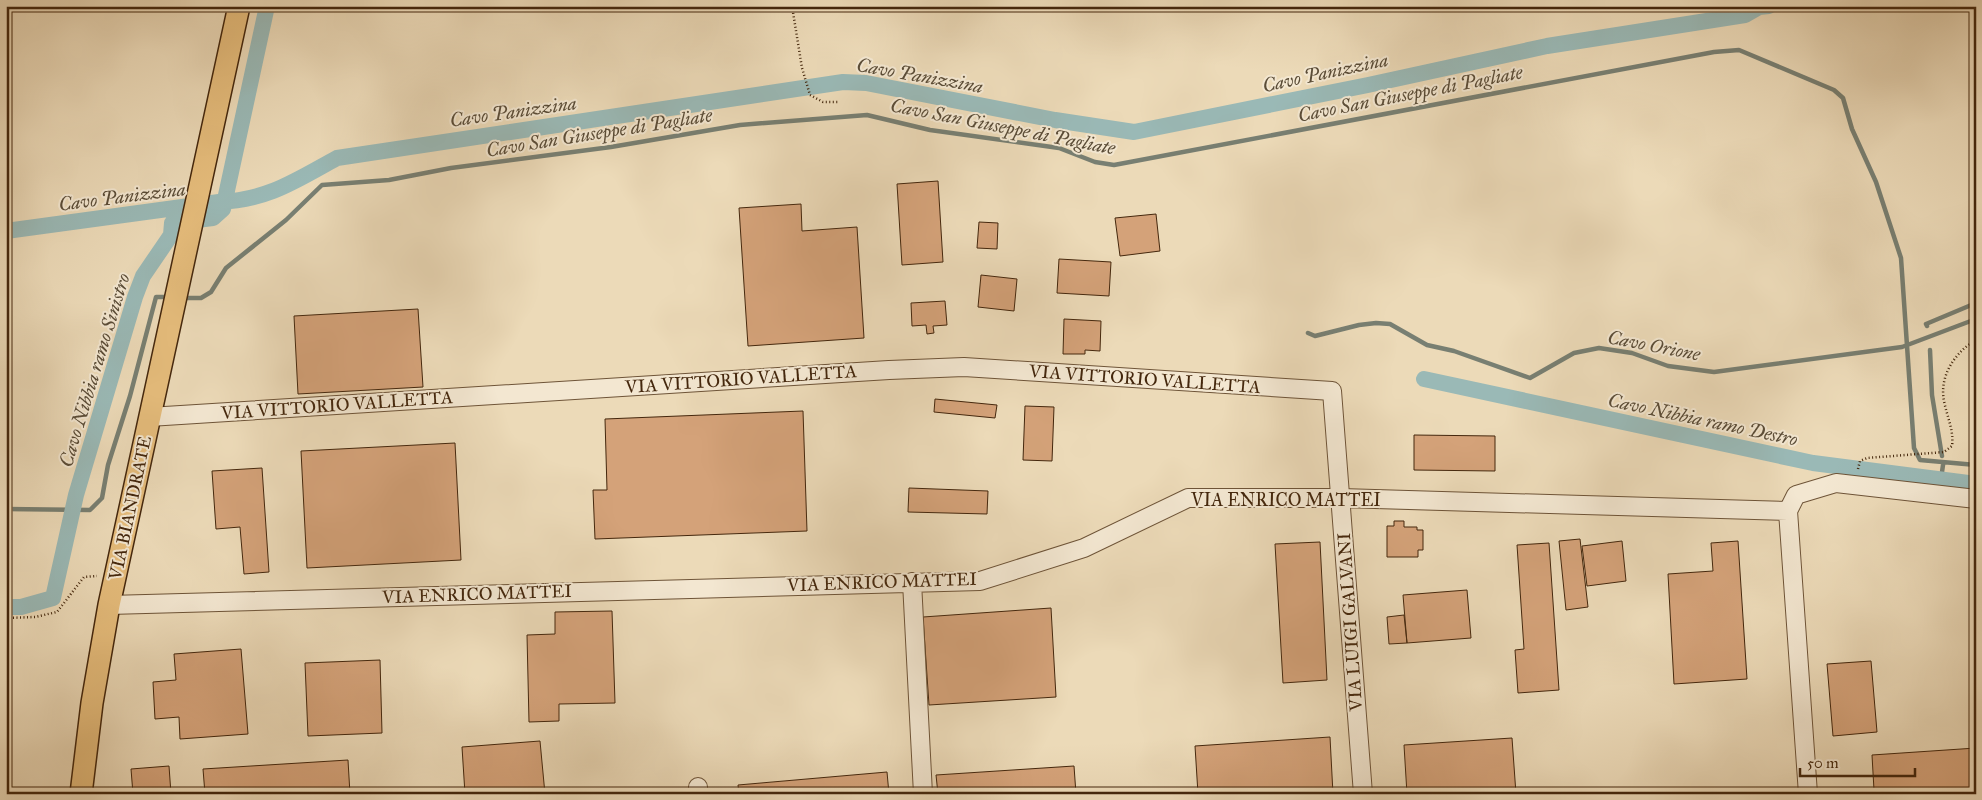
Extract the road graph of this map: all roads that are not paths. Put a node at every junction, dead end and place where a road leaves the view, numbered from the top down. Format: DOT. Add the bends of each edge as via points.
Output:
graph roads {
  1 [pos="239,6"];
  2 [pos="1332,391"];
  3 [pos="149,417"];
  4 [pos="1342,498"];
  5 [pos="1976,499"];
  6 [pos="1788,511"];
  7 [pos="912,582"];
  8 [pos="109,605"];
  9 [pos="81,794"];
  10 [pos="923,794"];
  11 [pos="1363,794"];
  12 [pos="1808,794"];
  1 -- 3 [label="main road, VIA BIANDRATE"];
  2 -- 3 [label="street, VIA VITTORIO VALLETTA" via="964,367"];
  2 -- 4 [label="street, VIA LUIGI GALVANI"];
  3 -- 8 [label="main road, VIA BIANDRATE"];
  4 -- 6 [label="street, VIA ENRICO MATTEI"];
  4 -- 7 [label="street, VIA ENRICO MATTEI" via="1188,498 1084,548 980,581"];
  4 -- 11 [label="street, VIA LUIGI GALVANI"];
  5 -- 6 [label="street" via="1836,483 1796,495"];
  6 -- 12 [label="street"];
  7 -- 8 [label="street, VIA ENRICO MATTEI"];
  7 -- 10 [label="street"];
  8 -- 9 [label="main road, VIA BIANDRATE"];
}
